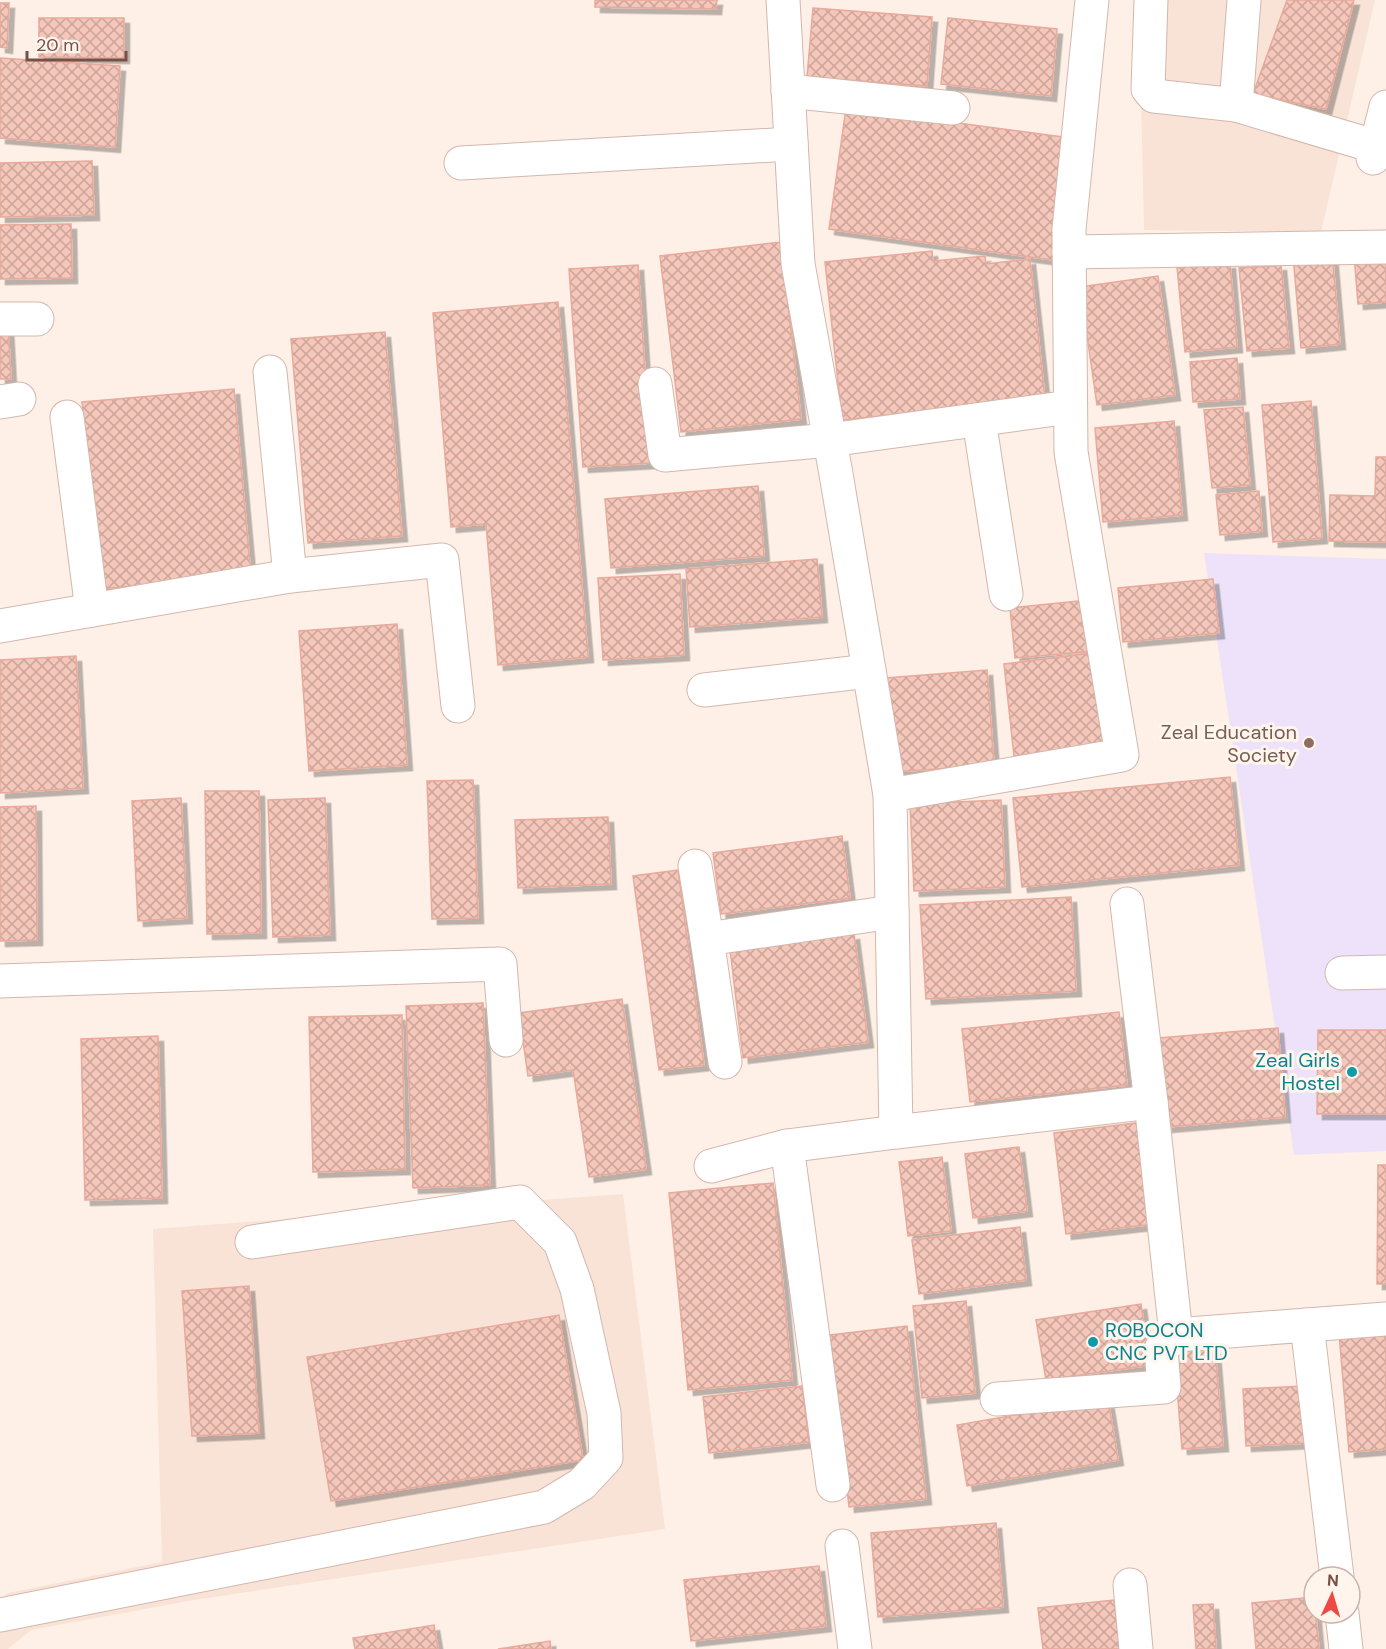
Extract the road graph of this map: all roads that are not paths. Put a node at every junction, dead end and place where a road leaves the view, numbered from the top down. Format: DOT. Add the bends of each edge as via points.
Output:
graph roads {
  1 [pos="783,0"];
  2 [pos="1092,0"];
  3 [pos="1151,0"];
  4 [pos="1244,0"];
  5 [pos="788,91"];
  6 [pos="1236,105"];
  7 [pos="1386,107"];
  8 [pos="953,108"];
  9 [pos="791,144"];
  10 [pos="461,163"];
  11 [pos="1386,247"];
  12 [pos="1070,252"];
  13 [pos="0,319"];
  14 [pos="37,319"];
  15 [pos="270,372"];
  16 [pos="655,384"];
  17 [pos="1070,407"];
  18 [pos="67,417"];
  19 [pos="979,420"];
  20 [pos="830,440"];
  21 [pos="290,576"];
  22 [pos="1006,594"];
  23 [pos="92,610"];
  24 [pos="0,626"];
  25 [pos="869,670"];
  26 [pos="704,690"];
  27 [pos="458,706"];
  28 [pos="890,795"];
  29 [pos="695,866"];
  30 [pos="1127,904"];
  31 [pos="892,912"];
  32 [pos="707,939"];
  33 [pos="1386,972"];
  34 [pos="1342,973"];
  35 [pos="0,981"];
  36 [pos="506,1040"];
  37 [pos="725,1062"];
  38 [pos="1151,1102"];
  39 [pos="896,1132"];
  40 [pos="787,1146"];
  41 [pos="711,1166"];
  42 [pos="252,1242"];
  43 [pos="1386,1319"];
  44 [pos="1307,1325"];
  45 [pos="1176,1335"];
  46 [pos="996,1399"];
  47 [pos="833,1485"];
  48 [pos="842,1545"];
  49 [pos="1336,1565"];
  50 [pos="1130,1585"];
  51 [pos="0,1615"];
  52 [pos="1343,1625"];
  53 [pos="855,1649"];
  54 [pos="1136,1649"];
  55 [pos="1346,1649"];
  1 -- 5 [label="street"];
  2 -- 12 [label="street"];
  3 -- 6 [label="street" via="1148,89 1154,96"];
  4 -- 6 [label="street"];
  5 -- 8 [label="street"];
  5 -- 9 [label="street"];
  6 -- 7 [label="street" via="1375,152"];
  9 -- 10 [label="street"];
  9 -- 20 [label="street" via="798,264"];
  11 -- 12 [label="street"];
  12 -- 17 [label="street"];
  13 -- 14 [label="street"];
  15 -- 21 [label="street"];
  16 -- 20 [label="street" via="665,455"];
  17 -- 19 [label="street"];
  17 -- 28 [label="street" via="1071,452 1122,755"];
  18 -- 23 [label="street"];
  19 -- 20 [label="street"];
  19 -- 22 [label="street"];
  20 -- 25 [label="street"];
  21 -- 23 [label="street"];
  21 -- 27 [label="street" via="442,560"];
  23 -- 24 [label="street"];
  25 -- 26 [label="street"];
  25 -- 28 [label="street"];
  28 -- 31 [label="street"];
  29 -- 32 [label="street"];
  30 -- 38 [label="street"];
  31 -- 32 [label="street"];
  31 -- 39 [label="street"];
  32 -- 37 [label="street"];
  33 -- 34 [label="street"];
  35 -- 36 [label="street" via="500,964"];
  38 -- 39 [label="street"];
  38 -- 45 [label="street"];
  39 -- 40 [label="street"];
  40 -- 41 [label="street"];
  40 -- 47 [label="street"];
  42 -- 51 [label="street" via="520,1202 560,1242 577,1289 604,1413 606,1458 582,1484 544,1507"];
  43 -- 44 [label="street"];
  44 -- 45 [label="street"];
  44 -- 49 [label="street"];
  45 -- 46 [label="street" via="1161,1349 1164,1387"];
  48 -- 53 [label="street"];
  50 -- 54 [label="street"];
  52 -- 55 [label="street"];
}
